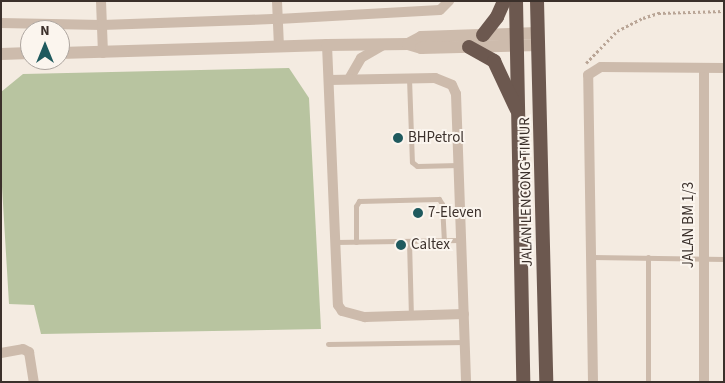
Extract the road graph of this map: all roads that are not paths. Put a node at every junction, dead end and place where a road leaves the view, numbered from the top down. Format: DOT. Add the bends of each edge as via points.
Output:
graph roads {
  1 [pos="101,1"];
  2 [pos="277,1"];
  3 [pos="449,1"];
  4 [pos="504,1"];
  5 [pos="516,1"];
  6 [pos="537,1"];
  7 [pos="278,19"];
  8 [pos="1,23"];
  9 [pos="102,25"];
  10 [pos="483,35"];
  11 [pos="538,39"];
  12 [pos="517,40"];
  13 [pos="408,44"];
  14 [pos="327,45"];
  15 [pos="386,45"];
  16 [pos="278,47"];
  17 [pos="469,47"];
  18 [pos="20,53"];
  19 [pos="70,53"];
  20 [pos="103,53"];
  21 [pos="1,54"];
  22 [pos="704,68"];
  23 [pos="724,68"];
  24 [pos="408,78"];
  25 [pos="349,79"];
  26 [pos="329,80"];
  27 [pos="520,120"];
  28 [pos="459,165"];
  29 [pos="444,240"];
  30 [pos="461,240"];
  31 [pos="409,241"];
  32 [pos="336,242"];
  33 [pos="356,242"];
  34 [pos="592,256"];
  35 [pos="648,257"];
  36 [pos="704,258"];
  37 [pos="724,259"];
  38 [pos="464,314"];
  39 [pos="410,316"];
  40 [pos="465,342"];
  41 [pos="328,344"];
  42 [pos="1,353"];
  43 [pos="34,382"];
  44 [pos="466,382"];
  45 [pos="523,382"];
  46 [pos="546,382"];
  47 [pos="593,382"];
  48 [pos="648,382"];
  49 [pos="704,382"];
  1 -- 9 [label="street"];
  2 -- 7 [label="street"];
  3 -- 7 [label="street" via="440,10"];
  4 -- 10 [label="highway"];
  5 -- 12 [label="highway, JALAN LENCONG TIMUR"];
  6 -- 11 [label="highway, JALAN LENCONG TIMUR"];
  7 -- 9 [label="street"];
  7 -- 16 [label="street"];
  8 -- 9 [label="street"];
  9 -- 20 [label="street"];
  10 -- 12 [label="street"];
  10 -- 13 [label="street" via="421,38"];
  11 -- 12 [label="street"];
  11 -- 46 [label="highway, JALAN LENCONG TIMUR"];
  12 -- 17 [label="street"];
  12 -- 27 [label="highway, JALAN LENCONG TIMUR"];
  13 -- 15 [label="street"];
  13 -- 17 [label="street" via="421,48"];
  14 -- 15 [label="street"];
  14 -- 16 [label="street"];
  14 -- 26 [label="street"];
  15 -- 25 [label="street" via="361,58"];
  16 -- 20 [label="street"];
  17 -- 27 [label="highway" via="494,61"];
  18 -- 21 [label="street"];
  19 -- 20 [label="street"];
  22 -- 23 [label="street"];
  22 -- 34 [label="street" via="602,67 588,75"];
  22 -- 36 [label="street, JALAN BM 1/3"];
  24 -- 25 [label="street"];
  24 -- 28 [label="street" via="435,78 452,85 456,94"];
  24 -- 28 [label="lane" via="412,162 417,166"];
  25 -- 26 [label="street"];
  26 -- 32 [label="street"];
  27 -- 45 [label="highway, JALAN LENCONG TIMUR"];
  28 -- 30 [label="street"];
  29 -- 30 [label="lane"];
  29 -- 31 [label="lane"];
  29 -- 33 [label="lane" via="439,199 359,201 356,206"];
  30 -- 38 [label="street"];
  31 -- 33 [label="lane"];
  31 -- 39 [label="lane"];
  32 -- 33 [label="lane"];
  32 -- 39 [label="street" via="338,305 342,311 365,317"];
  34 -- 35 [label="lane"];
  34 -- 47 [label="street"];
  35 -- 36 [label="lane"];
  35 -- 48 [label="lane"];
  36 -- 37 [label="lane"];
  36 -- 49 [label="street, JALAN BM 1/3"];
  38 -- 39 [label="street"];
  38 -- 40 [label="street"];
  40 -- 41 [label="lane"];
  40 -- 44 [label="street"];
  42 -- 43 [label="street" via="23,349 29,352"];
}
